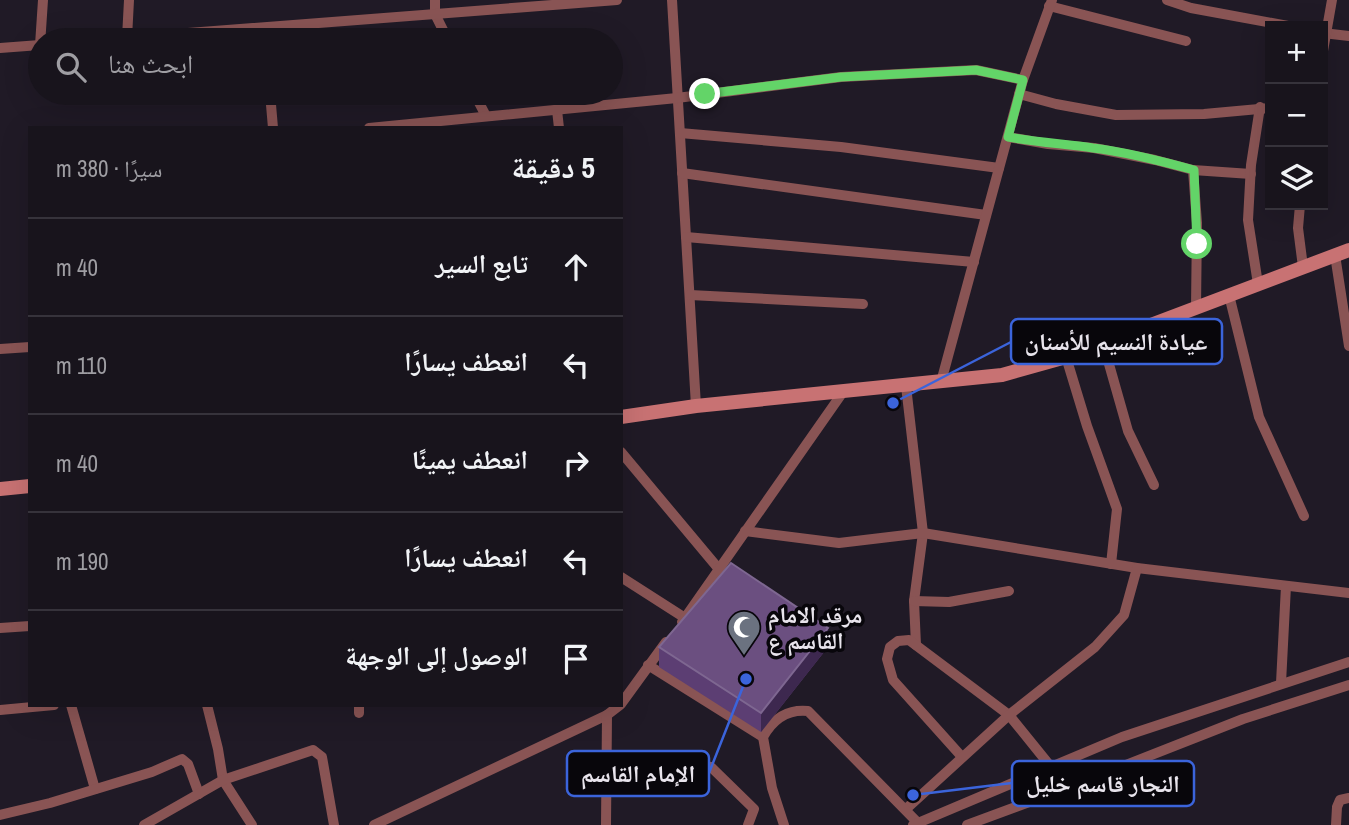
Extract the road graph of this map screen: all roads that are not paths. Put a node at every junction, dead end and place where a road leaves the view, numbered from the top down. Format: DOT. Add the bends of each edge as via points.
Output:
graph roads {
  1 [pos="43,0"];
  2 [pos="129,0"];
  3 [pos="435,0"];
  4 [pos="617,0"];
  5 [pos="672,0"];
  6 [pos="1167,0"];
  7 [pos="1332,0"];
  8 [pos="1051,3"];
  9 [pos="522,4"];
  10 [pos="435,14"];
  11 [pos="1327,21"];
  12 [pos="1265,22"];
  13 [pos="265,27"];
  14 [pos="41,28"];
  15 [pos="128,28"];
  16 [pos="252,28"];
  17 [pos="442,28"];
  18 [pos="1328,33"];
  19 [pos="1349,36"];
  20 [pos="1186,41"];
  21 [pos="28,46"];
  22 [pos="0,48"];
  23 [pos="1023,80"];
  24 [pos="1019,94"];
  25 [pos="677,98"];
  26 [pos="623,103"];
  27 [pos="271,105"];
  28 [pos="480,105"];
  29 [pos="606,105"];
  30 [pos="1265,108"];
  31 [pos="556,110"];
  32 [pos="486,116"];
  33 [pos="273,126"];
  34 [pos="388,126"];
  35 [pos="559,126"];
  36 [pos="680,133"];
  37 [pos="1008,137"];
  38 [pos="999,168"];
  39 [pos="1194,170"];
  40 [pos="682,173"];
  41 [pos="1251,174"];
  42 [pos="1300,210"];
  43 [pos="986,215"];
  44 [pos="686,237"];
  45 [pos="1349,250"];
  46 [pos="1335,255"];
  47 [pos="974,261"];
  48 [pos="1303,267"];
  49 [pos="1258,284"];
  50 [pos="690,295"];
  51 [pos="1229,295"];
  52 [pos="863,304"];
  53 [pos="1196,308"];
  54 [pos="1348,332"];
  55 [pos="1103,343"];
  56 [pos="1349,346"];
  57 [pos="28,347"];
  58 [pos="0,349"];
  59 [pos="1066,357"];
  60 [pos="941,382"];
  61 [pos="906,386"];
  62 [pos="843,392"];
  63 [pos="696,406"];
  64 [pos="623,416"];
  65 [pos="623,454"];
  66 [pos="1154,485"];
  67 [pos="28,486"];
  68 [pos="0,489"];
  69 [pos="1304,516"];
  70 [pos="746,531"];
  71 [pos="923,533"];
  72 [pos="1111,564"];
  73 [pos="718,568"];
  74 [pos="1138,568"];
  75 [pos="623,578"];
  76 [pos="1286,586"];
  77 [pos="1009,591"];
  78 [pos="1349,593"];
  79 [pos="914,601"];
  80 [pos="685,618"];
  81 [pos="28,626"];
  82 [pos="0,628"];
  83 [pos="678,628"];
  84 [pos="670,637"];
  85 [pos="916,645"];
  86 [pos="1349,663"];
  87 [pos="648,665"];
  88 [pos="1281,683"];
  89 [pos="1349,685"];
  90 [pos="623,701"];
  91 [pos="32,707"];
  92 [pos="72,707"];
  93 [pos="208,707"];
  94 [pos="617,707"];
  95 [pos="0,710"];
  96 [pos="607,715"];
  97 [pos="1009,715"];
  98 [pos="763,737"];
  99 [pos="962,757"];
  100 [pos="1051,767"];
  101 [pos="607,772"];
  102 [pos="223,780"];
  103 [pos="95,789"];
  104 [pos="199,794"];
  105 [pos="1349,798"];
  106 [pos="906,809"];
  107 [pos="0,815"];
  108 [pos="917,824"];
  109 [pos="144,825"];
  110 [pos="252,825"];
  111 [pos="334,825"];
  112 [pos="375,825"];
  113 [pos="606,825"];
  114 [pos="748,825"];
  115 [pos="784,825"];
  116 [pos="967,825"];
  117 [pos="1336,825"];
  1 -- 14 [label="street"];
  2 -- 15 [label="street"];
  3 -- 10 [label="street"];
  4 -- 9 [label="street"];
  5 -- 25 [label="street"];
  6 -- 12 [label="street"];
  7 -- 11 [label="street"];
  8 -- 20 [label="street"];
  8 -- 23 [label="street"];
  9 -- 10 [label="street"];
  10 -- 13 [label="street"];
  10 -- 17 [label="street"];
  13 -- 16 [label="street"];
  18 -- 19 [label="street"];
  21 -- 22 [label="street"];
  23 -- 24 [label="street"];
  23 -- 25 [label="street" via="976,70 841,77"];
  24 -- 30 [label="street" via="1116,115"];
  24 -- 37 [label="street"];
  25 -- 26 [label="street"];
  25 -- 36 [label="street"];
  27 -- 33 [label="street"];
  28 -- 32 [label="street"];
  29 -- 31 [label="street"];
  30 -- 41 [label="street"];
  31 -- 32 [label="street"];
  31 -- 35 [label="street"];
  32 -- 34 [label="street"];
  36 -- 38 [label="street" via="841,147"];
  36 -- 40 [label="street"];
  37 -- 38 [label="street"];
  37 -- 39 [label="street" via="1094,148"];
  38 -- 43 [label="street"];
  39 -- 41 [label="street"];
  39 -- 53 [label="street"];
  40 -- 43 [label="street"];
  40 -- 44 [label="street"];
  41 -- 49 [label="street" via="1248,220"];
  42 -- 48 [label="street"];
  43 -- 47 [label="street"];
  44 -- 47 [label="street"];
  44 -- 50 [label="street"];
  45 -- 46 [label="street"];
  46 -- 48 [label="street"];
  46 -- 54 [label="street"];
  47 -- 60 [label="street"];
  48 -- 49 [label="street"];
  49 -- 51 [label="street"];
  50 -- 52 [label="street"];
  50 -- 63 [label="street"];
  51 -- 53 [label="street"];
  51 -- 69 [label="street" via="1259,417"];
  53 -- 55 [label="street"];
  54 -- 56 [label="street"];
  55 -- 59 [label="street"];
  55 -- 66 [label="street" via="1128,431"];
  57 -- 58 [label="street"];
  59 -- 60 [label="street" via="1002,375"];
  59 -- 72 [label="street" via="1117,509"];
  60 -- 61 [label="street"];
  61 -- 62 [label="street"];
  61 -- 71 [label="street"];
  62 -- 63 [label="street"];
  62 -- 70 [label="street"];
  63 -- 64 [label="street"];
  65 -- 73 [label="street"];
  67 -- 68 [label="street"];
  70 -- 71 [label="street" via="839,542"];
  70 -- 73 [label="street"];
  71 -- 72 [label="street"];
  71 -- 79 [label="street"];
  72 -- 74 [label="street"];
  73 -- 80 [label="street"];
  74 -- 76 [label="street"];
  74 -- 97 [label="street" via="1124,615 1095,647"];
  75 -- 80 [label="street"];
  76 -- 78 [label="street"];
  76 -- 88 [label="street"];
  77 -- 79 [label="street" via="949,602"];
  79 -- 85 [label="street"];
  80 -- 83 [label="street"];
  81 -- 82 [label="street"];
  84 -- 87 [label="street"];
  85 -- 97 [label="street"];
  85 -- 99 [label="street" via="909,640 890,647 887,659 893,680"];
  86 -- 88 [label="street"];
  87 -- 90 [label="street"];
  87 -- 98 [label="street"];
  88 -- 100 [label="street" via="1122,737"];
  89 -- 116 [label="street" via="1243,719"];
  91 -- 95 [label="street"];
  92 -- 103 [label="street"];
  93 -- 102 [label="street"];
  94 -- 96 [label="street"];
  96 -- 101 [label="street"];
  96 -- 112 [label="street"];
  97 -- 99 [label="street"];
  97 -- 100 [label="street"];
  98 -- 106 [label="street" via="778,719 794,710 808,710"];
  98 -- 115 [label="street"];
  99 -- 106 [label="street"];
  100 -- 108 [label="street"];
  101 -- 113 [label="street"];
  101 -- 114 [label="street" via="711,767 754,809"];
  102 -- 104 [label="street"];
  102 -- 110 [label="street"];
  102 -- 111 [label="street" via="313,750 322,757"];
  103 -- 104 [label="street" via="182,759"];
  103 -- 107 [label="street"];
  104 -- 109 [label="street"];
  105 -- 117 [label="street" via="1339,800"];
  106 -- 108 [label="street"];
}
